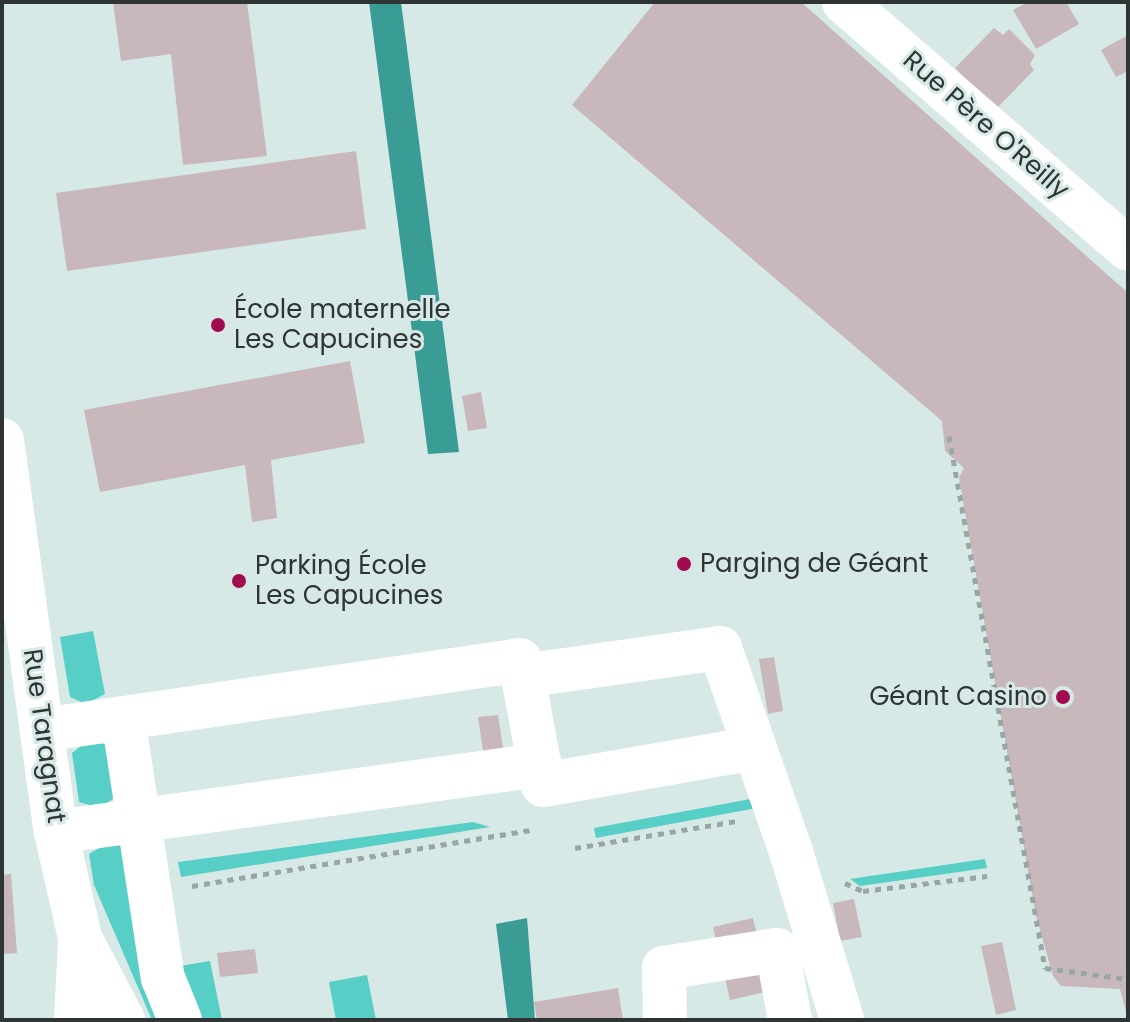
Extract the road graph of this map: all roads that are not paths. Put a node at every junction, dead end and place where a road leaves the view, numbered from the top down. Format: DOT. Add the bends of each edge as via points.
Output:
graph roads {
  1 [pos="844,2"];
  2 [pos="1128,249"];
  3 [pos="2,440"];
  4 [pos="521,668"];
  5 [pos="123,718"];
  6 [pos="42,730"];
  7 [pos="754,748"];
  8 [pos="540,765"];
  9 [pos="141,820"];
  10 [pos="56,832"];
  11 [pos="80,938"];
  12 [pos="76,1020"];
  13 [pos="123,1020"];
  14 [pos="180,1020"];
  15 [pos="665,1020"];
  16 [pos="790,1020"];
  17 [pos="842,1020"];
  1 -- 2 [label="street, Rue Père O'Reilly"];
  3 -- 6 [label="street, Rue Taragnat"];
  4 -- 5 [label="street"];
  4 -- 7 [label="street" via="720,648"];
  4 -- 8 [label="street"];
  5 -- 6 [label="street"];
  5 -- 9 [label="street"];
  6 -- 10 [label="street, Rue Taragnat"];
  7 -- 8 [label="street" via="543,785"];
  7 -- 17 [label="street"];
  8 -- 9 [label="street"];
  9 -- 10 [label="street"];
  9 -- 14 [label="street" via="163,978"];
  10 -- 11 [label="street, Rue Taragnat"];
  11 -- 12 [label="street"];
  11 -- 13 [label="street, Rue Taragnat"];
  15 -- 16 [label="street" via="664,968 777,950"];
}
